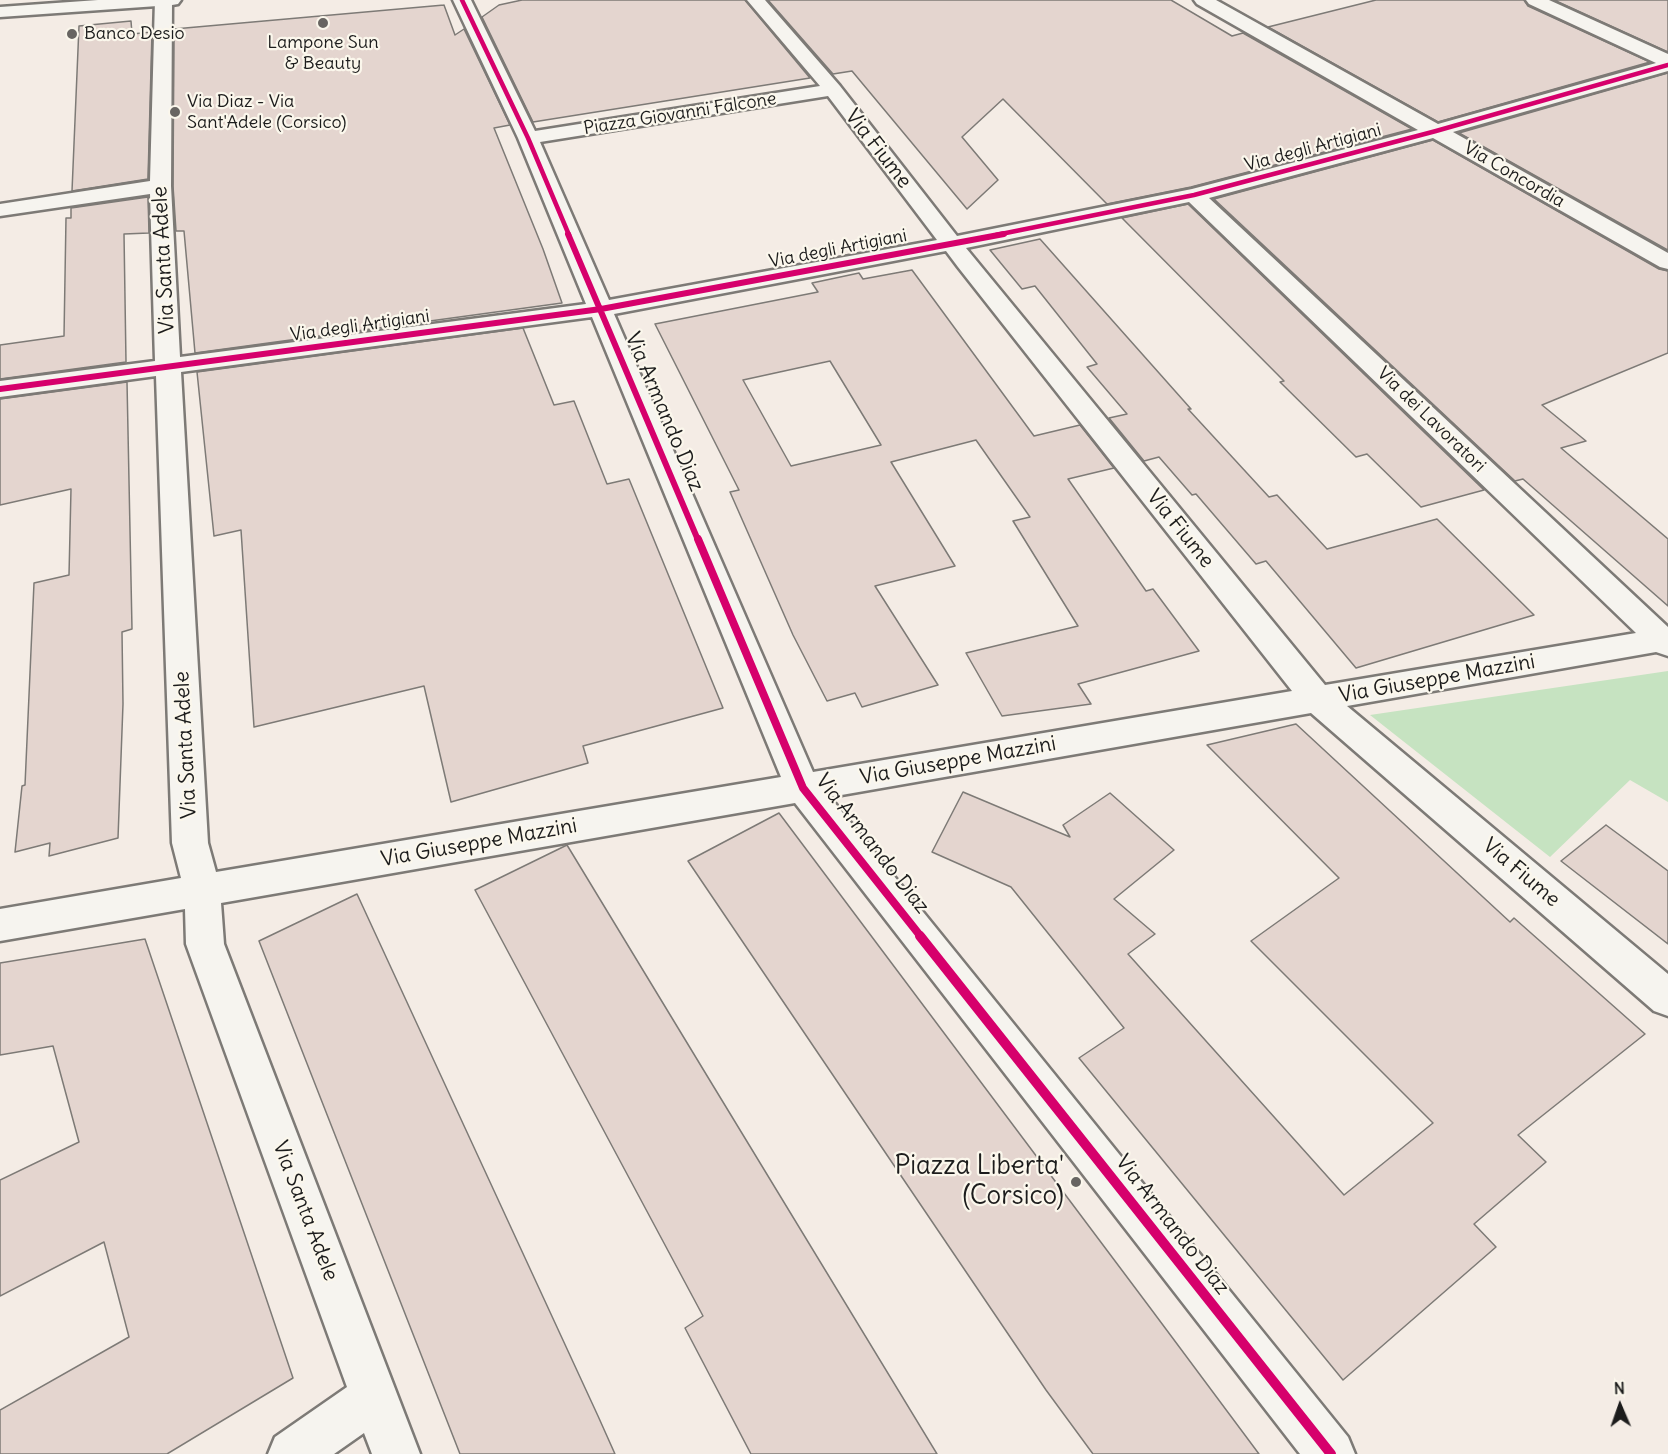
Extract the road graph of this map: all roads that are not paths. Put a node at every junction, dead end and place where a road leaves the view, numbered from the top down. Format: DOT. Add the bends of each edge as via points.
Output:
graph roads {
  1 [pos="172,0"];
  2 [pos="462,0"];
  3 [pos="756,0"];
  4 [pos="1203,0"];
  5 [pos="1535,0"];
  6 [pos="163,1"];
  7 [pos="0,12"];
  8 [pos="1668,63"];
  9 [pos="833,90"];
  10 [pos="1436,131"];
  11 [pos="528,138"];
  12 [pos="160,186"];
  13 [pos="1194,195"];
  14 [pos="0,210"];
  15 [pos="952,243"];
  16 [pos="1668,262"];
  17 [pos="601,309"];
  18 [pos="169,367"];
  19 [pos="0,389"];
  20 [pos="1666,642"];
  21 [pos="1318,700"];
  22 [pos="803,788"];
  23 [pos="202,890"];
  24 [pos="0,925"];
  25 [pos="1668,998"];
  26 [pos="375,1397"];
  27 [pos="292,1454"];
  28 [pos="396,1454"];
  29 [pos="1331,1454"];
  1 -- 6 [label="street"];
  2 -- 11 [label="street, Via Armando Diaz"];
  3 -- 9 [label="street, Via Fiume"];
  4 -- 10 [label="street, Via Concordia"];
  5 -- 8 [label="street"];
  6 -- 7 [label="street"];
  6 -- 12 [label="street, Via Santa Adele"];
  8 -- 10 [label="street, Via degli Artigiani"];
  9 -- 11 [label="street, Piazza Giovanni Falcone"];
  9 -- 15 [label="street, Via Fiume"];
  10 -- 13 [label="street, Via degli Artigiani"];
  10 -- 16 [label="street, Via Concordia"];
  11 -- 17 [label="street, Via Armando Diaz"];
  12 -- 14 [label="street"];
  12 -- 18 [label="street, Via Santa Adele"];
  13 -- 15 [label="street, Via degli Artigiani"];
  13 -- 20 [label="street, Via dei Lavoratori"];
  15 -- 17 [label="street, Via degli Artigiani"];
  15 -- 21 [label="street, Via Fiume"];
  17 -- 18 [label="street, Via degli Artigiani"];
  17 -- 22 [label="street, Via Armando Diaz"];
  18 -- 19 [label="street, Via degli Artigiani"];
  18 -- 23 [label="street, Via Santa Adele" via="190,843"];
  20 -- 21 [label="street, Via Giuseppe Mazzini"];
  21 -- 22 [label="street, Via Giuseppe Mazzini"];
  21 -- 25 [label="street, Via Fiume"];
  22 -- 23 [label="street, Via Giuseppe Mazzini"];
  22 -- 29 [label="street, Via Armando Diaz"];
  23 -- 24 [label="street, Via Giuseppe Mazzini"];
  23 -- 26 [label="street, Via Santa Adele" via="205,944"];
  26 -- 27 [label="street"];
  26 -- 28 [label="street, Via Santa Adele"];
}
